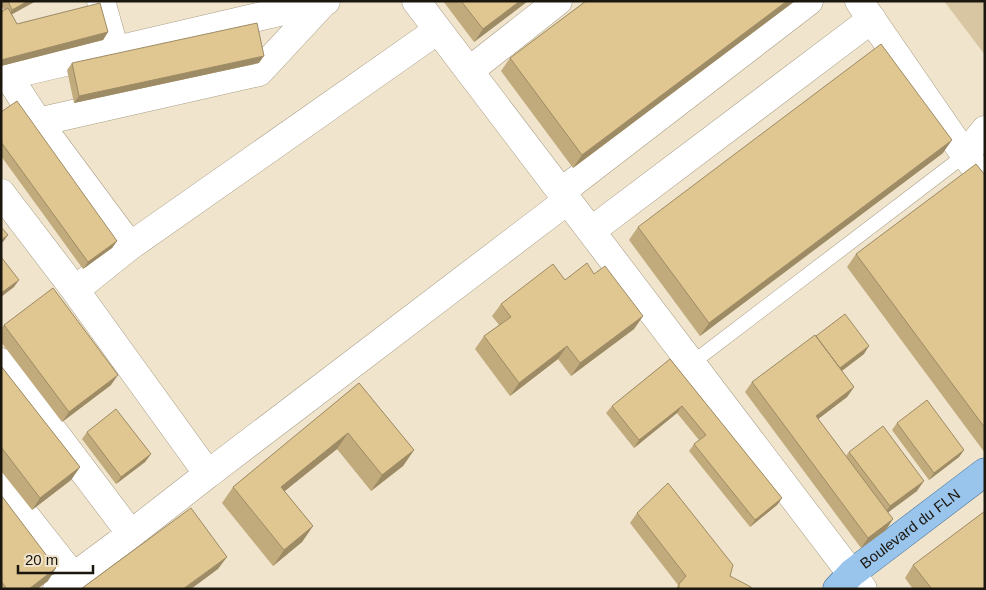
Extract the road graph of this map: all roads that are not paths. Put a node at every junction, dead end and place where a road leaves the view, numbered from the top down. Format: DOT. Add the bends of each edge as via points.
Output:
graph roads {
  1 [pos="101,1"];
  2 [pos="416,1"];
  3 [pos="558,1"];
  4 [pos="809,1"];
  5 [pos="325,2"];
  6 [pos="865,10"];
  7 [pos="235,12"];
  8 [pos="438,30"];
  9 [pos="115,51"];
  10 [pos="469,71"];
  11 [pos="5,76"];
  12 [pos="38,122"];
  13 [pos="985,130"];
  14 [pos="975,153"];
  15 [pos="985,180"];
  16 [pos="1,193"];
  17 [pos="564,196"];
  18 [pos="591,231"];
  19 [pos="130,246"];
  20 [pos="75,290"];
  21 [pos="1,362"];
  22 [pos="692,363"];
  23 [pos="985,472"];
  24 [pos="208,474"];
  25 [pos="1,485"];
  26 [pos="131,534"];
  27 [pos="65,582"];
  28 [pos="851,584"];
  1 -- 9 [label="street"];
  2 -- 8 [label="street"];
  3 -- 10 [label="street"];
  4 -- 17 [label="street"];
  5 -- 7 [label="street"];
  5 -- 12 [label="street" via="258,72"];
  6 -- 14 [label="street"];
  6 -- 18 [label="street"];
  7 -- 9 [label="street"];
  8 -- 10 [label="street"];
  8 -- 19 [label="street"];
  9 -- 11 [label="street"];
  10 -- 17 [label="street"];
  11 -- 12 [label="street"];
  12 -- 19 [label="street"];
  13 -- 14 [label="street"];
  14 -- 15 [label="street"];
  14 -- 22 [label="lane"];
  16 -- 20 [label="street"];
  17 -- 18 [label="street"];
  17 -- 24 [label="street"];
  18 -- 22 [label="street"];
  19 -- 20 [label="street"];
  20 -- 24 [label="street"];
  21 -- 26 [label="street"];
  22 -- 28 [label="street"];
  23 -- 28 [label="main road, Boulevard du FLN"];
  24 -- 26 [label="street"];
  25 -- 27 [label="street"];
  26 -- 27 [label="street"];
}
